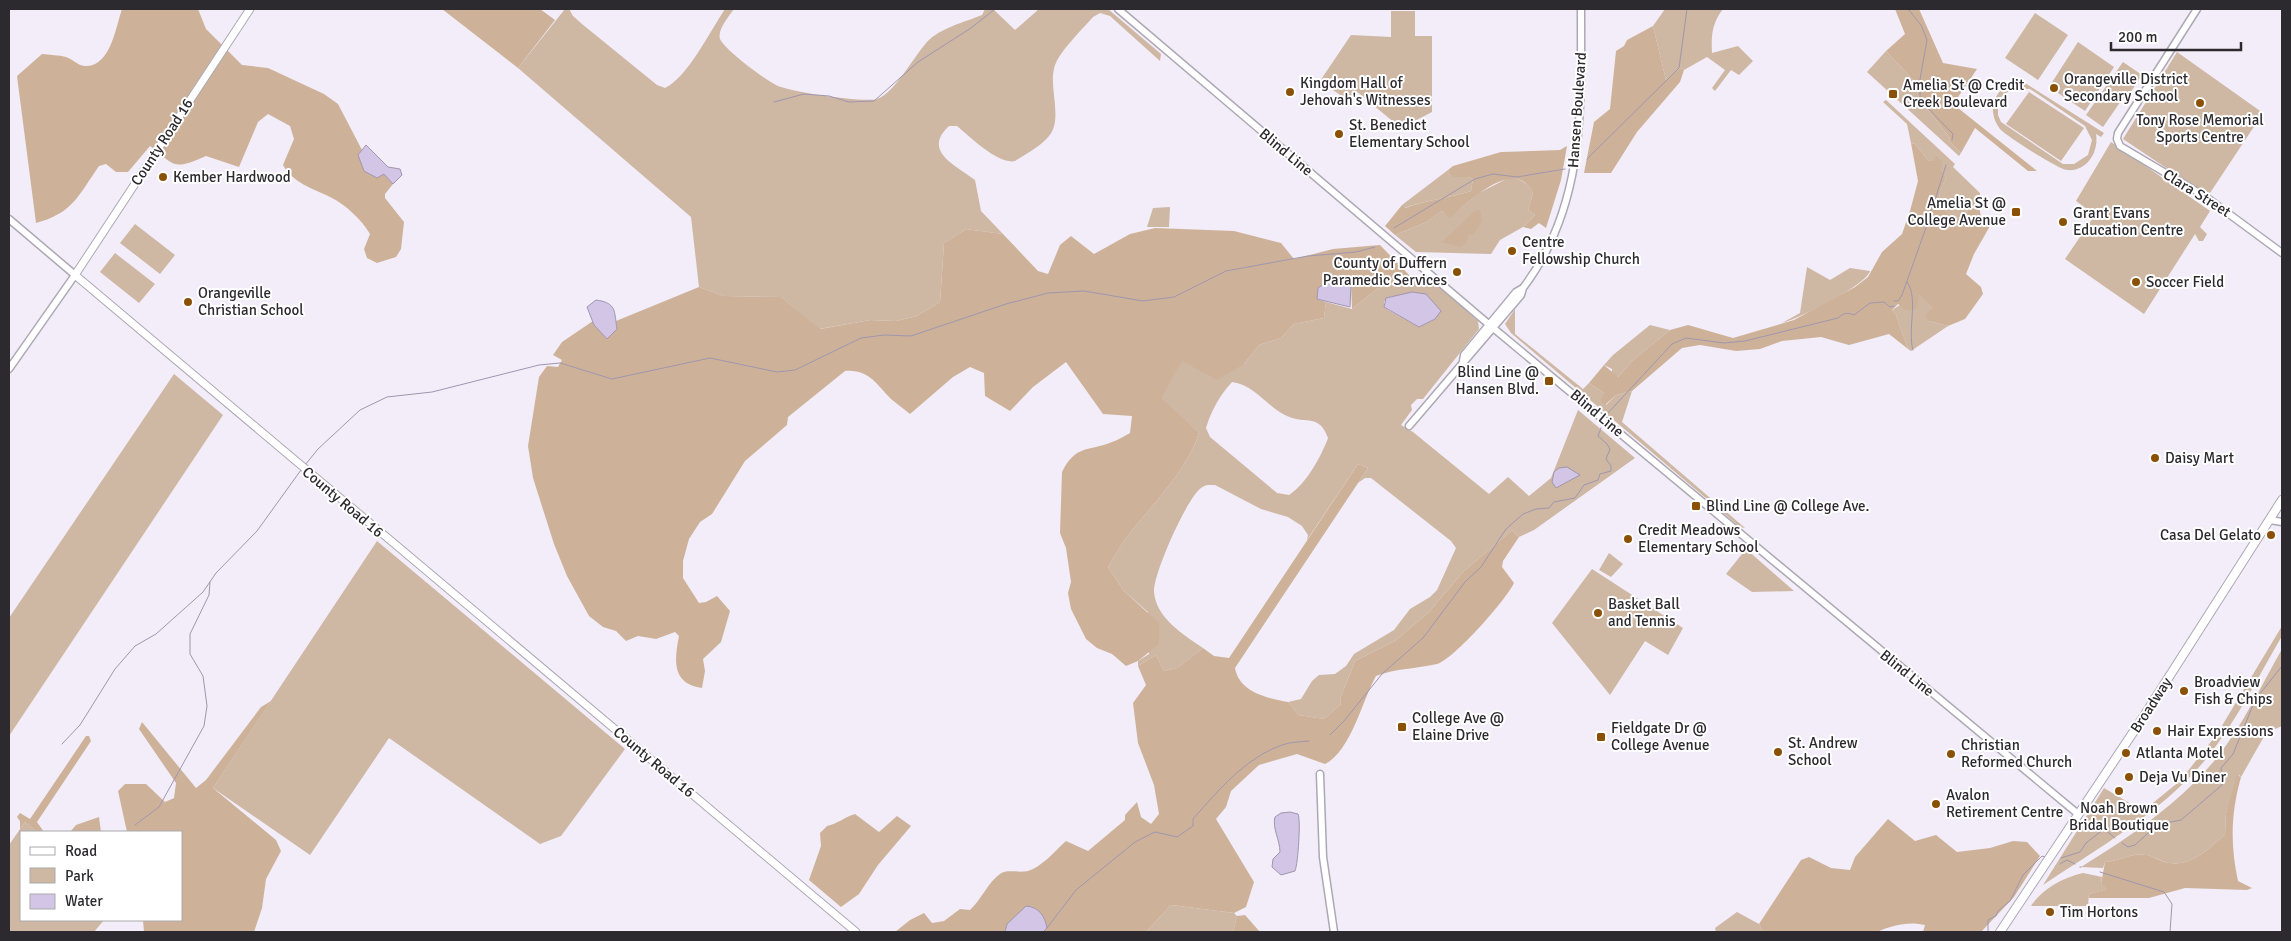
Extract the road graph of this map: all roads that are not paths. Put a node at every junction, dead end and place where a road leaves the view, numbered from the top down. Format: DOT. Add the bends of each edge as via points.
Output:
graph roads {
  1 [pos="250,9"];
  2 [pos="1118,9"];
  3 [pos="1581,9"];
  4 [pos="2197,9"];
  5 [pos="9,219"];
  6 [pos="2282,253"];
  7 [pos="75,275"];
  8 [pos="1492,326"];
  9 [pos="9,369"];
  10 [pos="1409,426"];
  11 [pos="2282,503"];
  12 [pos="2270,520"];
  13 [pos="2282,522"];
  14 [pos="1320,774"];
  15 [pos="2078,814"];
  16 [pos="856,932"];
  17 [pos="1334,932"];
  18 [pos="2000,932"];
  1 -- 7 [label="main road, County Road 16"];
  2 -- 8 [label="street, Blind Line"];
  3 -- 8 [label="street, Hansen Boulevard" via="1576,162 1559,225 1540,266"];
  4 -- 6 [label="street, Clara Street" via="2117,139 2120,146 2206,197"];
  5 -- 7 [label="street"];
  7 -- 9 [label="street"];
  7 -- 16 [label="main road, County Road 16"];
  8 -- 10 [label="street, Hansen Boulevard" via="1464,355 1463,361"];
  8 -- 15 [label="street, Blind Line"];
  11 -- 12 [label="main road, Broadway"];
  12 -- 13 [label="street"];
  12 -- 15 [label="main road, Broadway"];
  14 -- 17 [label="street" via="1323,857"];
  15 -- 18 [label="main road, Broadway"];
}
